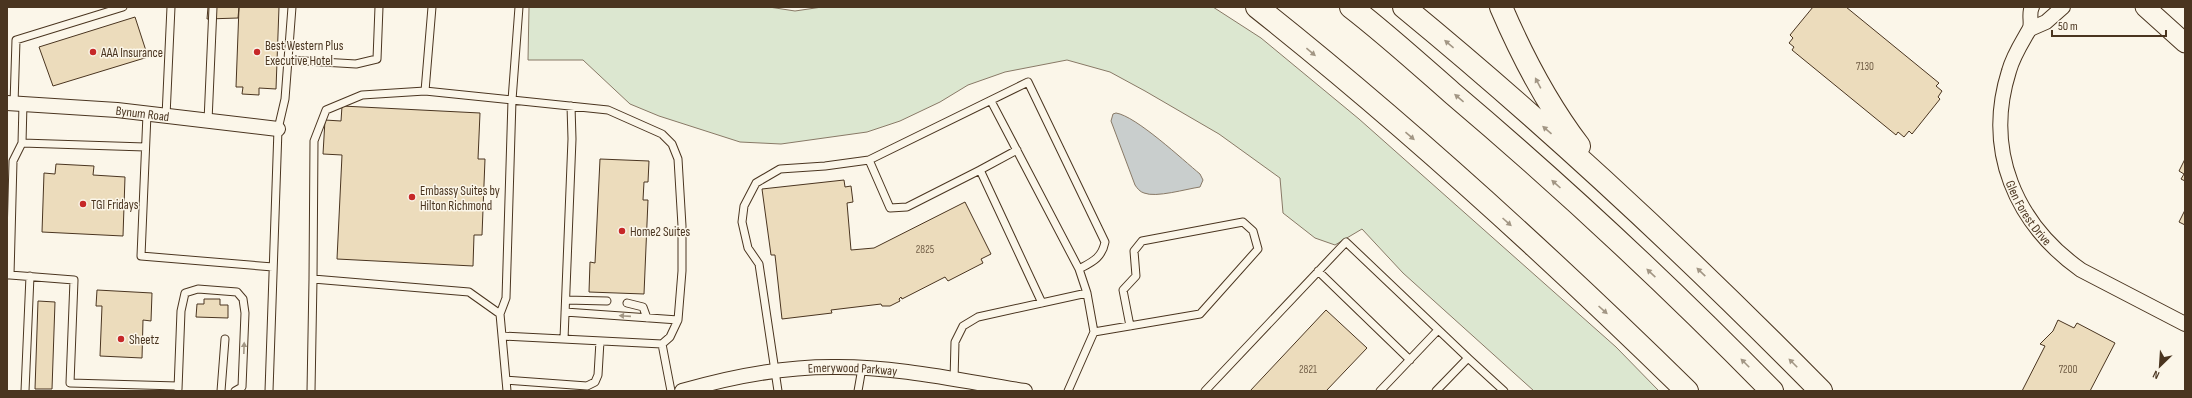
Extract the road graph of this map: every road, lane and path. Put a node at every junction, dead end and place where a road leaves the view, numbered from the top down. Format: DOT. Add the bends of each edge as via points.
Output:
graph roads {
  1 [pos="123,7"];
  2 [pos="171,7"];
  3 [pos="213,7"];
  4 [pos="292,7"];
  5 [pos="379,7"];
  6 [pos="432,7"];
  7 [pos="519,7"];
  8 [pos="1248,7"];
  9 [pos="1257,7"];
  10 [pos="1351,7"];
  11 [pos="1404,7"];
  12 [pos="1501,7"];
  13 [pos="2032,7"];
  14 [pos="2063,7"];
  15 [pos="2145,7"];
  16 [pos="1282,26"];
  17 [pos="2030,29"];
  18 [pos="2185,43"];
  19 [pos="288,60"];
  20 [pos="425,91"];
  21 [pos="512,100"];
  22 [pos="991,101"];
  23 [pos="15,104"];
  24 [pos="571,106"];
  25 [pos="147,114"];
  26 [pos="166,116"];
  27 [pos="208,121"];
  28 [pos="278,129"];
  29 [pos="22,143"];
  30 [pos="146,147"];
  31 [pos="1017,150"];
  32 [pos="869,160"];
  33 [pos="980,170"];
  34 [pos="1608,184"];
  35 [pos="273,267"];
  36 [pos="1079,269"];
  37 [pos="1318,271"];
  38 [pos="8,275"];
  39 [pos="30,276"];
  40 [pos="314,279"];
  41 [pos="1087,294"];
  42 [pos="566,300"];
  43 [pos="608,301"];
  44 [pos="627,302"];
  45 [pos="1042,303"];
  46 [pos="565,312"];
  47 [pos="500,314"];
  48 [pos="647,318"];
  49 [pos="678,320"];
  50 [pos="2185,324"];
  51 [pos="1130,326"];
  52 [pos="1438,330"];
  53 [pos="1094,332"];
  54 [pos="502,336"];
  55 [pos="225,339"];
  56 [pos="564,339"];
  57 [pos="600,341"];
  58 [pos="662,344"];
  59 [pos="1468,358"];
  60 [pos="1410,360"];
  61 [pos="862,368"];
  62 [pos="776,371"];
  63 [pos="506,380"];
  64 [pos="954,380"];
  65 [pos="178,389"];
  66 [pos="25,391"];
  67 [pos="221,391"];
  68 [pos="235,391"];
  69 [pos="269,391"];
  70 [pos="311,391"];
  71 [pos="507,391"];
  72 [pos="672,391"];
  73 [pos="682,391"];
  74 [pos="778,391"];
  75 [pos="858,391"];
  76 [pos="1025,391"];
  77 [pos="1068,391"];
  78 [pos="1205,391"];
  79 [pos="1380,391"];
  80 [pos="1436,391"];
  81 [pos="1504,391"];
  82 [pos="1687,391"];
  83 [pos="1772,391"];
  84 [pos="1821,391"];
  1 -- 23 [label="lane" via="16,40"];
  2 -- 26 [label="lane"];
  3 -- 27 [label="lane"];
  4 -- 19 [label="lane"];
  5 -- 19 [label="lane" via="377,59 356,64"];
  6 -- 20 [label="lane"];
  7 -- 21 [label="lane"];
  8 -- 16 [label="highway"];
  9 -- 16 [label="highway"];
  83 -- 10 [label="highway, one-way" via="1571,198 1488,123"];
  34 -- 11 [label="highway, one-way"];
  34 -- 12 [label="highway, one-way" via="1569,133 1541,90"];
  13 -- 17 [label="street, Glen Forest Drive"];
  14 -- 17 [label="street" via="2046,22"];
  15 -- 18 [label="main road"];
  16 -- 82 [label="highway, one-way" via="1477,194 1615,320"];
  17 -- 50 [label="street, Glen Forest Drive" via="2019,46 2009,71 2000,112 2002,157 2008,179 2025,214 2049,245 2081,270"];
  19 -- 28 [label="lane" via="285,100"];
  20 -- 21 [label="lane"];
  20 -- 40 [label="lane" via="362,94 326,110 314,141"];
  21 -- 24 [label="lane"];
  21 -- 47 [label="lane" via="506,298"];
  22 -- 31 [label="lane"];
  22 -- 32 [label="lane"];
  22 -- 36 [label="lane" via="1028,82 1105,242 1103,251 1096,260"];
  23 -- 25 [label="street, Bynum Road"];
  23 -- 29 [label="lane"];
  24 -- 42 [label="lane"];
  24 -- 49 [label="lane" via="608,110 662,134 672,144 678,159 682,226"];
  25 -- 26 [label="street, Bynum Road"];
  25 -- 30 [label="lane"];
  26 -- 27 [label="street, Bynum Road"];
  27 -- 28 [label="street, Bynum Road"];
  28 -- 35 [label="lane"];
  29 -- 30 [label="lane"];
  29 -- 38 [label="lane" via="13,161"];
  30 -- 35 [label="lane" via="141,256"];
  31 -- 33 [label="lane"];
  31 -- 36 [label="lane"];
  32 -- 33 [label="lane" via="890,208 906,207"];
  32 -- 62 [label="lane" via="825,166 780,168 756,183 744,206 742,222 748,248 759,264"];
  33 -- 45 [label="lane"];
  84 -- 34 [label="highway, one-way"];
  35 -- 69 [label="lane"];
  36 -- 41 [label="lane"];
  37 -- 52 [label="lane" via="1346,242"];
  37 -- 60 [label="lane"];
  37 -- 78 [label="lane"];
  38 -- 39 [label="lane"];
  39 -- 65 [label="lane" via="74,280 70,383"];
  39 -- 66 [label="lane"];
  40 -- 47 [label="lane" via="469,292"];
  40 -- 70 [label="lane"];
  41 -- 45 [label="lane"];
  41 -- 53 [label="lane"];
  42 -- 43 [label="lane"];
  42 -- 46 [label="lane"];
  44 -- 48 [label="lane" via="644,307"];
  45 -- 64 [label="lane" via="978,317 963,326 955,342"];
  48 -- 46 [label="lane, one-way"];
  46 -- 56 [label="lane"];
  47 -- 54 [label="lane"];
  48 -- 49 [label="lane"];
  49 -- 58 [label="lane" via="670,337"];
  51 -- 51 [label="lane" via="1200,314 1258,249 1253,231 1243,222 1142,242 1134,251 1136,276 1123,290"];
  51 -- 53 [label="lane"];
  52 -- 59 [label="lane"];
  52 -- 60 [label="lane"];
  53 -- 77 [label="lane"];
  54 -- 56 [label="lane"];
  54 -- 63 [label="lane"];
  55 -- 67 [label="lane"];
  56 -- 57 [label="lane"];
  57 -- 58 [label="lane"];
  57 -- 63 [label="lane" via="598,375 595,382 587,386"];
  58 -- 72 [label="lane"];
  59 -- 80 [label="lane"];
  59 -- 81 [label="lane"];
  60 -- 79 [label="lane"];
  61 -- 62 [label="street, Emerywood Parkway"];
  61 -- 64 [label="street, Emerywood Parkway"];
  61 -- 75 [label="lane"];
  62 -- 73 [label="street, Emerywood Parkway" via="741,376"];
  62 -- 74 [label="lane"];
  63 -- 71 [label="lane"];
  64 -- 76 [label="street, Emerywood Parkway"];
  68 -- 65 [label="lane, one-way" via="242,387 245,313 243,299 237,292 198,289 184,292"];
}
